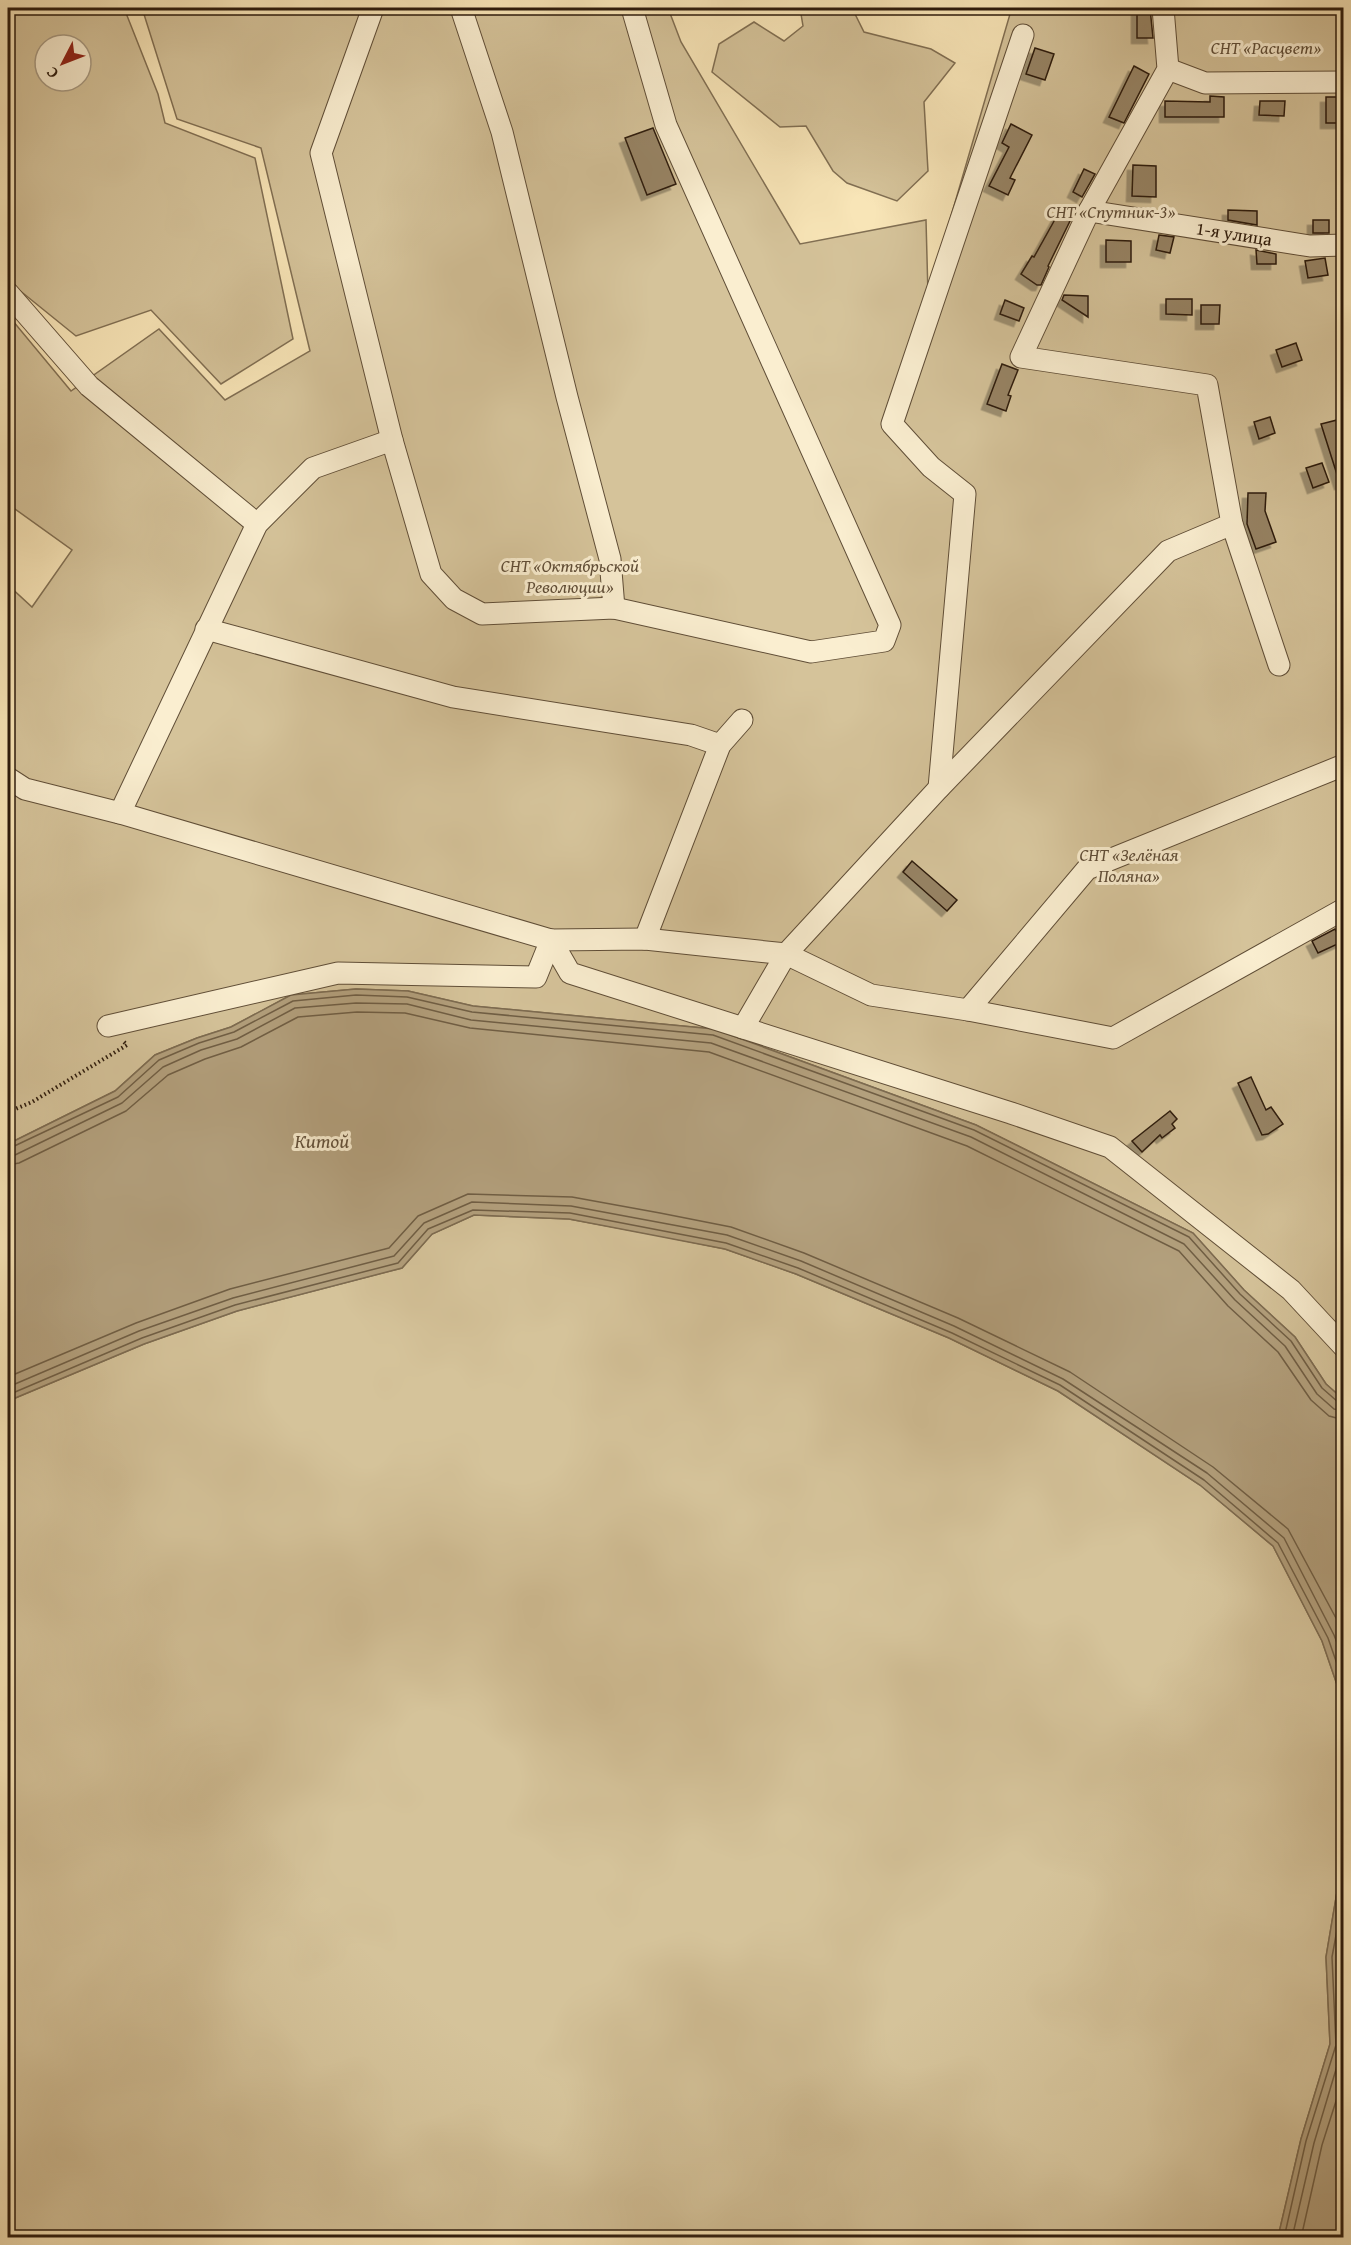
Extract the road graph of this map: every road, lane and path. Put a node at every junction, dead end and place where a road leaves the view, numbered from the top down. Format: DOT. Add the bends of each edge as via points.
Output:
graph roads {
  1 [pos="374,8"];
  2 [pos="461,8"];
  3 [pos="632,8"];
  4 [pos="1163,8"];
  5 [pos="1023,35"];
  6 [pos="1168,69"];
  7 [pos="1344,82"];
  8 [pos="1089,211"];
  9 [pos="1344,245"];
  10 [pos="8,293"];
  11 [pos="392,440"];
  12 [pos="257,524"];
  13 [pos="1232,524"];
  14 [pos="614,608"];
  15 [pos="206,629"];
  16 [pos="1279,665"];
  17 [pos="742,720"];
  18 [pos="720,745"];
  19 [pos="1344,765"];
  20 [pos="8,778"];
  21 [pos="939,788"];
  22 [pos="120,813"];
  23 [pos="1344,909"];
  24 [pos="645,939"];
  25 [pos="551,940"];
  26 [pos="786,954"];
  27 [pos="968,1011"];
  28 [pos="108,1026"];
  29 [pos="743,1028"];
  30 [pos="8,1112"];
  31 [pos="1344,1347"];
  1 -- 11 [label="street" via="321,153"];
  2 -- 14 [label="street" via="502,132 610,560"];
  3 -- 14 [label="street" via="666,125 890,625 884,640 811,652"];
  4 -- 6 [label="street"];
  5 -- 21 [label="street" via="892,424 931,467 965,494"];
  6 -- 7 [label="street" via="1205,84"];
  6 -- 8 [label="street"];
  8 -- 9 [label="street, 1-я улица" via="1310,246"];
  8 -- 13 [label="street" via="1021,357 1208,386"];
  10 -- 12 [label="street" via="89,386"];
  11 -- 12 [label="street" via="313,468"];
  11 -- 14 [label="street" via="430,574 454,599 482,614"];
  12 -- 15 [label="street"];
  13 -- 16 [label="street"];
  13 -- 21 [label="street" via="1168,551"];
  15 -- 18 [label="street" via="453,698 691,735"];
  15 -- 22 [label="street"];
  17 -- 18 [label="street"];
  18 -- 24 [label="street"];
  19 -- 27 [label="street" via="1087,869"];
  20 -- 22 [label="street" via="25,789"];
  21 -- 26 [label="street"];
  22 -- 25 [label="street"];
  23 -- 27 [label="street" via="1113,1038"];
  24 -- 25 [label="street"];
  24 -- 26 [label="street"];
  25 -- 28 [label="street" via="536,976 338,973"];
  25 -- 29 [label="street" via="570,973"];
  26 -- 27 [label="street" via="871,995"];
  26 -- 29 [label="street"];
  28 -- 30 [label="path" via="127,1045 32,1102"];
  29 -- 31 [label="street" via="1110,1147 1291,1290"];
}
